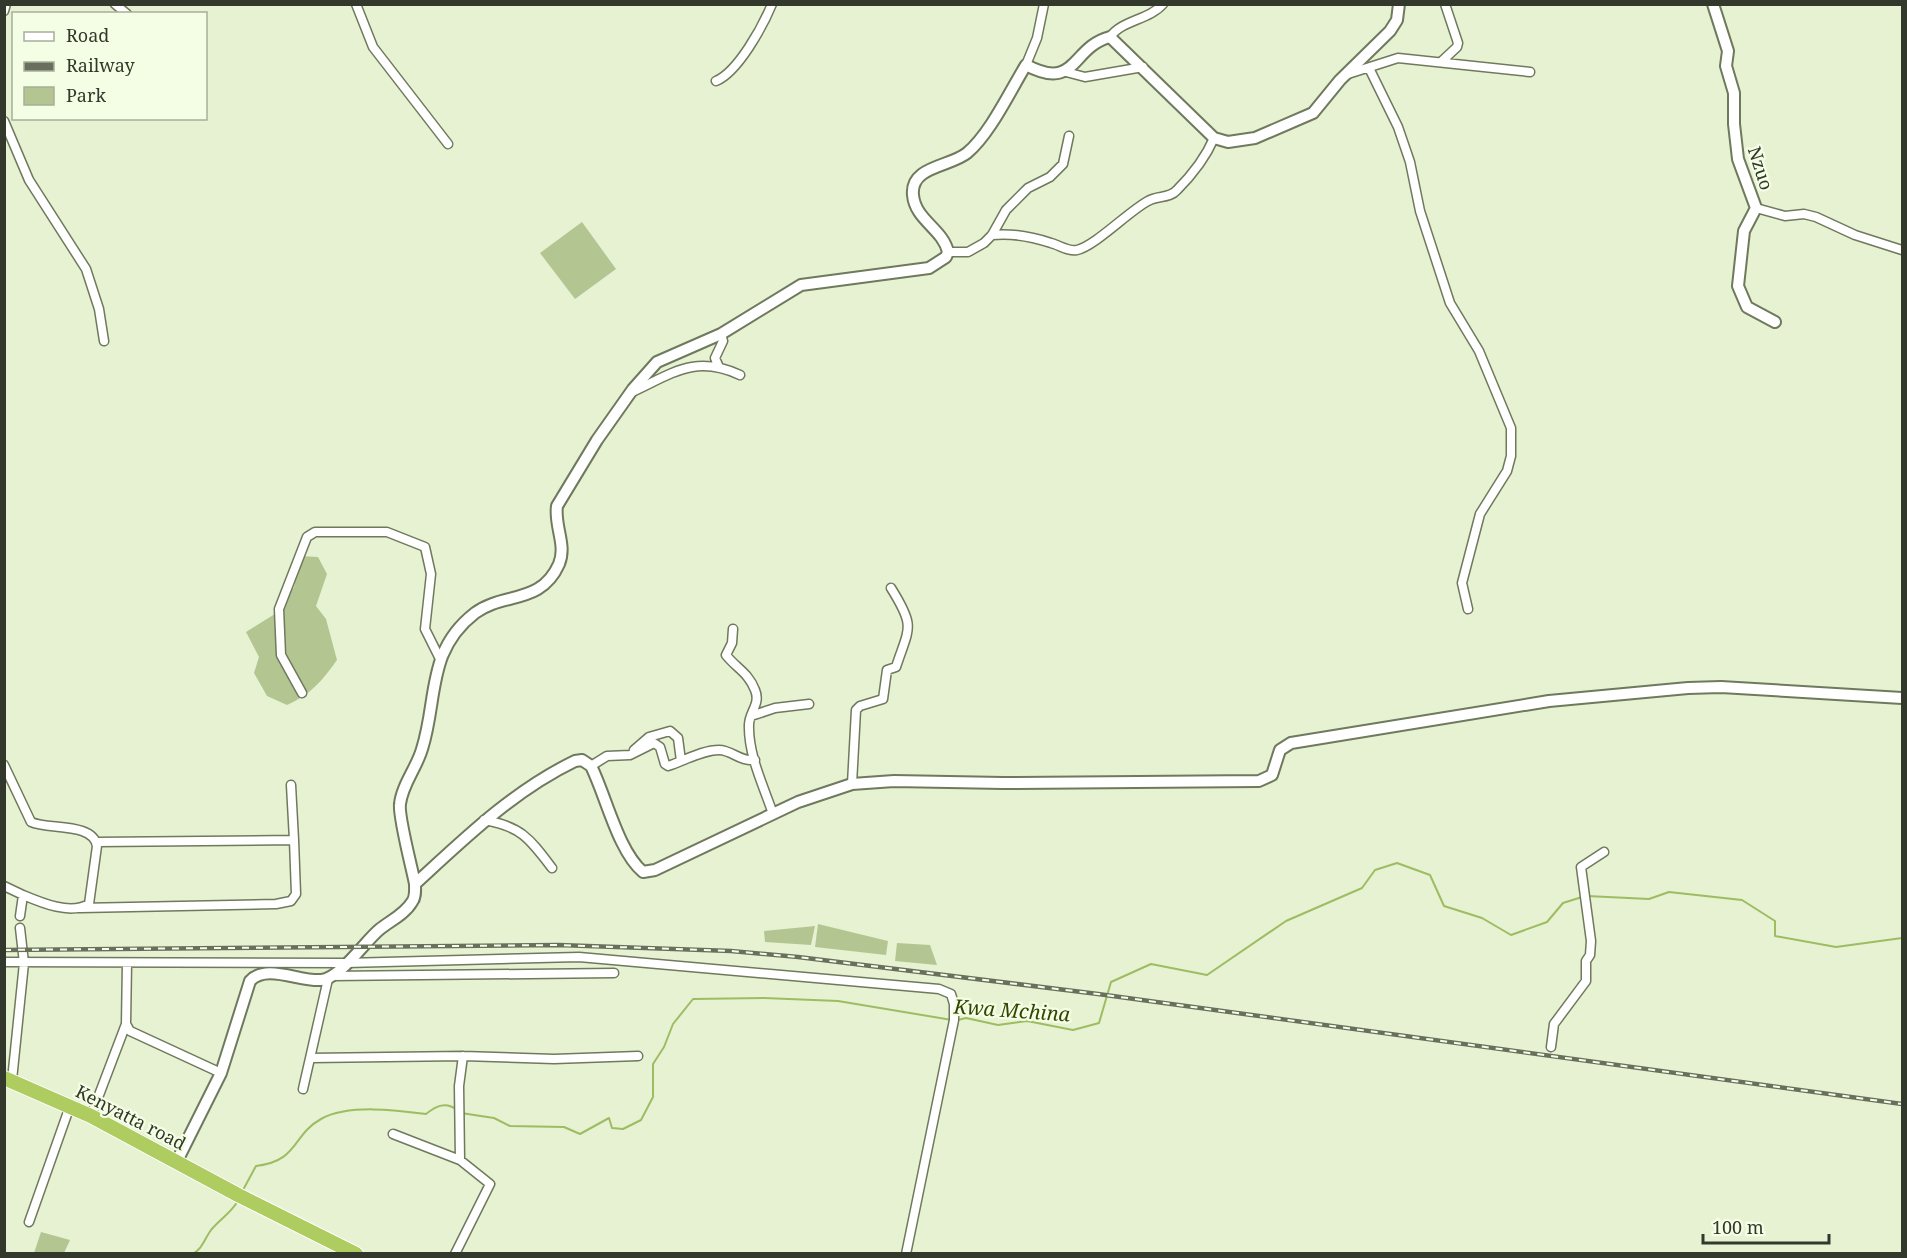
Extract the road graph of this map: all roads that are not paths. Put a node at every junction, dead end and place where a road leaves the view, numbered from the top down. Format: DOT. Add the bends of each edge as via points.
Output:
graph roads {
  1 [pos="6,4"];
  2 [pos="356,4"];
  3 [pos="772,4"];
  4 [pos="1044,4"];
  5 [pos="1162,4"];
  6 [pos="1399,4"];
  7 [pos="1445,4"];
  8 [pos="1713,4"];
  9 [pos="4,11"];
  10 [pos="1110,37"];
  11 [pos="1442,61"];
  12 [pos="1026,65"];
  13 [pos="1143,67"];
  14 [pos="1369,68"];
  15 [pos="1066,72"];
  16 [pos="1530,72"];
  17 [pos="1348,74"];
  18 [pos="716,81"];
  19 [pos="4,121"];
  20 [pos="1069,136"];
  21 [pos="1214,138"];
  22 [pos="448,144"];
  23 [pos="1756,208"];
  24 [pos="992,235"];
  25 [pos="1902,250"];
  26 [pos="948,252"];
  27 [pos="1776,322"];
  28 [pos="721,334"];
  29 [pos="104,341"];
  30 [pos="718,365"];
  31 [pos="740,375"];
  32 [pos="630,394"];
  33 [pos="891,588"];
  34 [pos="1468,609"];
  35 [pos="733,629"];
  36 [pos="440,658"];
  37 [pos="302,693"];
  38 [pos="1902,698"];
  39 [pos="809,704"];
  40 [pos="751,717"];
  41 [pos="626,755"];
  42 [pos="755,760"];
  43 [pos="681,761"];
  44 [pos="4,765"];
  45 [pos="591,766"];
  46 [pos="852,784"];
  47 [pos="291,785"];
  48 [pos="773,814"];
  49 [pos="484,820"];
  50 [pos="294,840"];
  51 [pos="97,842"];
  52 [pos="1604,852"];
  53 [pos="552,868"];
  54 [pos="415,884"];
  55 [pos="4,886"];
  56 [pos="23,895"];
  57 [pos="80,908"];
  58 [pos="20,916"];
  59 [pos="20,928"];
  60 [pos="4,962"];
  61 [pos="24,963"];
  62 [pos="127,963"];
  63 [pos="346,963"];
  64 [pos="614,973"];
  65 [pos="330,977"];
  66 [pos="126,1024"];
  67 [pos="1551,1047"];
  68 [pos="463,1056"];
  69 [pos="638,1056"];
  70 [pos="311,1058"];
  71 [pos="221,1073"];
  72 [pos="8,1079"];
  73 [pos="303,1089"];
  74 [pos="70,1106"];
  75 [pos="91,1116"];
  76 [pos="393,1134"];
  77 [pos="460,1160"];
  78 [pos="177,1161"];
  79 [pos="29,1222"];
  80 [pos="356,1254"];
  81 [pos="455,1254"];
  82 [pos="906,1254"];
  1 -- 9 [label="street"];
  2 -- 22 [label="street" via="373,47"];
  3 -- 18 [label="street" via="759,31 727,76"];
  4 -- 12 [label="street"];
  5 -- 10 [label="street" via="1157,11 1116,30"];
  6 -- 17 [label="street" via="1390,31"];
  7 -- 11 [label="street" via="1458,43"];
  8 -- 23 [label="street, Nzuo" via="1728,51 1726,66 1734,93 1738,159"];
  10 -- 13 [label="street"];
  10 -- 15 [label="street" via="1097,43"];
  11 -- 14 [label="street" via="1398,58"];
  11 -- 16 [label="street"];
  12 -- 15 [label="street" via="1041,73"];
  12 -- 26 [label="street" via="974,147 957,160 915,180 915,206"];
  13 -- 15 [label="street" via="1085,76"];
  13 -- 21 [label="street"];
  14 -- 17 [label="street"];
  14 -- 34 [label="street" via="1398,127 1450,303 1479,351 1511,428 1507,471 1480,514 1462,583"];
  17 -- 21 [label="street" via="1322,105 1306,117 1255,138 1228,142"];
  19 -- 29 [label="street" via="29,180 86,269"];
  20 -- 24 [label="street" via="1063,164 1006,210"];
  21 -- 24 [label="street" via="1201,164 1172,194 1146,202 1080,249 1010,234"];
  23 -- 25 [label="street" via="1785,216 1816,217"];
  23 -- 27 [label="street, Nzuo" via="1744,231 1738,286 1747,307"];
  24 -- 26 [label="street" via="968,252"];
  26 -- 28 [label="street" via="928,268 801,285"];
  28 -- 30 [label="street" via="723,341 715,358"];
  28 -- 32 [label="street" via="657,362"];
  30 -- 31 [label="street"];
  30 -- 32 [label="street" via="691,367"];
  32 -- 36 [label="street" via="557,506 562,552 551,577 533,592 476,614"];
  33 -- 46 [label="street" via="905,612 908,638 896,668 887,670 883,699 860,705 856,710"];
  35 -- 40 [label="street" via="726,655 741,667 755,690 758,701"];
  36 -- 37 [label="street" via="425,628 431,574 425,547 387,532 315,532 307,537 279,609 281,655"];
  36 -- 54 [label="street" via="424,745 399,807"];
  38 -- 46 [label="street" via="1721,687 1549,701 1291,743 1280,750 1272,775 1259,781"];
  39 -- 40 [label="street" via="783,706"];
  40 -- 42 [label="street" via="749,728"];
  41 -- 43 [label="street" via="656,743 665,764"];
  41 -- 43 [label="street" via="648,736 670,731 678,738"];
  41 -- 45 [label="street" via="608,756"];
  42 -- 43 [label="street" via="739,759 721,750"];
  42 -- 48 [label="street"];
  44 -- 51 [label="street" via="31,822 80,831"];
  45 -- 48 [label="street" via="620,835 643,872 655,870"];
  45 -- 49 [label="street" via="582,760 568,765 528,787"];
  46 -- 48 [label="street"];
  47 -- 50 [label="street"];
  49 -- 53 [label="street" via="507,823 523,833"];
  49 -- 54 [label="street"];
  50 -- 51 [label="street"];
  50 -- 57 [label="street" via="296,894 291,902"];
  51 -- 57 [label="street" via="89,904"];
  52 -- 67 [label="street" via="1581,867 1591,941 1586,981 1554,1024"];
  54 -- 63 [label="street" via="414,899 407,909 378,930"];
  55 -- 56 [label="street"];
  56 -- 57 [label="street"];
  56 -- 58 [label="street"];
  59 -- 61 [label="street"];
  60 -- 61 [label="street"];
  61 -- 62 [label="street"];
  61 -- 72 [label="street"];
  62 -- 63 [label="street"];
  62 -- 66 [label="street"];
  63 -- 65 [label="street"];
  63 -- 82 [label="street" via="614,959 939,988 951,994 954,1020"];
  64 -- 65 [label="street"];
  65 -- 70 [label="street"];
  65 -- 71 [label="street" via="320,980 254,976"];
  66 -- 71 [label="street" via="134,1033"];
  66 -- 75 [label="street"];
  68 -- 69 [label="street"];
  68 -- 70 [label="street"];
  68 -- 77 [label="street" via="459,1086"];
  70 -- 73 [label="street"];
  71 -- 78 [label="street"];
  72 -- 74 [label="highway, Kenyatta road"];
  74 -- 75 [label="highway, Kenyatta road"];
  74 -- 79 [label="street"];
  75 -- 78 [label="highway, Kenyatta road"];
  76 -- 77 [label="street"];
  77 -- 81 [label="street" via="490,1184"];
  78 -- 80 [label="highway, Kenyatta road"];
}
